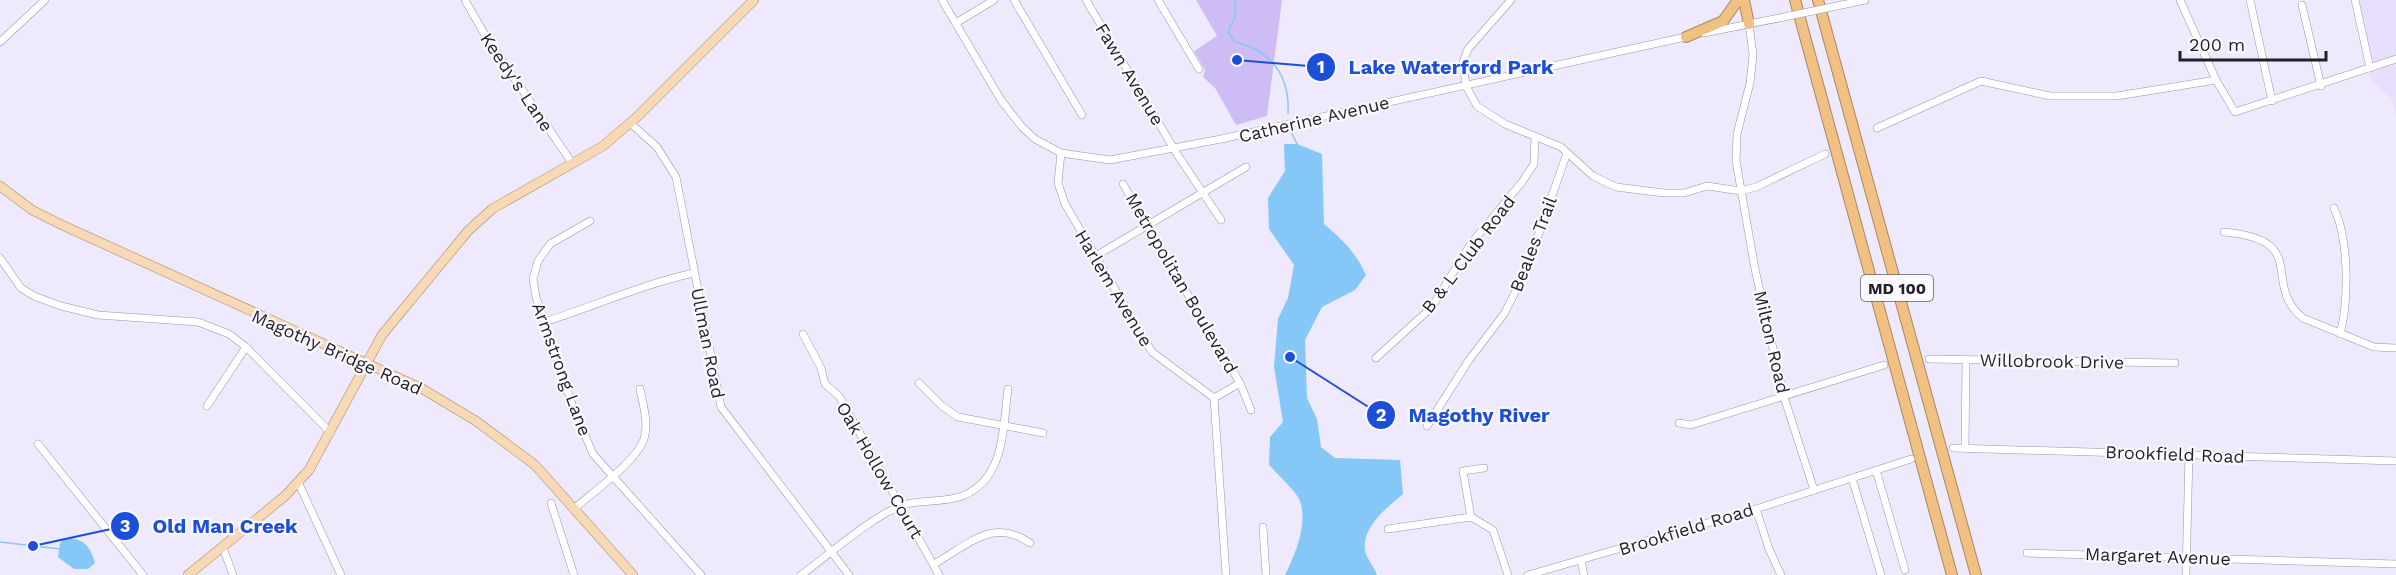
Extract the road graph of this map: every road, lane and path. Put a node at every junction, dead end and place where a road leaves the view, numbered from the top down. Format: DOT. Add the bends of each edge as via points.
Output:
graph roads {
  1 [pos="45,0"];
  2 [pos="465,0"];
  3 [pos="754,0"];
  4 [pos="942,0"];
  5 [pos="994,0"];
  6 [pos="1014,0"];
  7 [pos="1086,0"];
  8 [pos="1158,0"];
  9 [pos="1511,0"];
  10 [pos="1738,0"];
  11 [pos="1744,0"];
  12 [pos="1795,0"];
  13 [pos="1818,0"];
  14 [pos="1865,0"];
  15 [pos="2180,0"];
  16 [pos="2250,0"];
  17 [pos="2355,0"];
  18 [pos="2302,5"];
  19 [pos="956,24"];
  20 [pos="1749,24"];
  21 [pos="1686,37"];
  22 [pos="0,42"];
  23 [pos="2396,59"];
  24 [pos="2370,68"];
  25 [pos="1199,69"];
  26 [pos="2216,80"];
  27 [pos="1466,86"];
  28 [pos="2321,86"];
  29 [pos="2272,101"];
  30 [pos="1082,115"];
  31 [pos="630,123"];
  32 [pos="1877,128"];
  33 [pos="1535,137"];
  34 [pos="1173,147"];
  35 [pos="1061,153"];
  36 [pos="1567,153"];
  37 [pos="1825,154"];
  38 [pos="572,164"];
  39 [pos="1246,167"];
  40 [pos="1124,184"];
  41 [pos="0,186"];
  42 [pos="1741,191"];
  43 [pos="1201,193"];
  44 [pos="2334,208"];
  45 [pos="1221,220"];
  46 [pos="590,221"];
  47 [pos="1147,226"];
  48 [pos="2224,232"];
  49 [pos="1094,257"];
  50 [pos="0,258"];
  51 [pos="694,273"];
  52 [pos="544,322"];
  53 [pos="803,334"];
  54 [pos="2340,334"];
  55 [pos="246,347"];
  56 [pos="2396,348"];
  57 [pos="1376,358"];
  58 [pos="1929,359"];
  59 [pos="1966,360"];
  60 [pos="2175,363"];
  61 [pos="366,364"];
  62 [pos="1884,365"];
  63 [pos="919,383"];
  64 [pos="1240,383"];
  65 [pos="640,389"];
  66 [pos="1008,389"];
  67 [pos="1784,397"];
  68 [pos="1214,398"];
  69 [pos="207,406"];
  70 [pos="1251,410"];
  71 [pos="1679,423"];
  72 [pos="1003,425"];
  73 [pos="1426,426"];
  74 [pos="332,433"];
  75 [pos="1043,433"];
  76 [pos="38,444"];
  77 [pos="1953,448"];
  78 [pos="1965,448"];
  79 [pos="2188,454"];
  80 [pos="1911,459"];
  81 [pos="2396,461"];
  82 [pos="1484,468"];
  83 [pos="1876,470"];
  84 [pos="611,477"];
  85 [pos="1852,478"];
  86 [pos="298,482"];
  87 [pos="1814,490"];
  88 [pos="551,503"];
  89 [pos="902,506"];
  90 [pos="575,508"];
  91 [pos="1756,509"];
  92 [pos="1471,517"];
  93 [pos="1263,527"];
  94 [pos="1388,529"];
  95 [pos="1030,543"];
  96 [pos="222,548"];
  97 [pos="832,553"];
  98 [pos="2027,553"];
  99 [pos="2187,557"];
  100 [pos="1581,560"];
  101 [pos="934,564"];
  102 [pos="2396,564"];
  103 [pos="1905,570"];
  104 [pos="1975,572"];
  105 [pos="1781,574"];
  106 [pos="143,575"];
  107 [pos="188,575"];
  108 [pos="233,575"];
  109 [pos="341,575"];
  110 [pos="574,575"];
  111 [pos="633,575"];
  112 [pos="701,575"];
  113 [pos="801,575"];
  114 [pos="849,575"];
  115 [pos="939,575"];
  116 [pos="1226,575"];
  117 [pos="1266,575"];
  118 [pos="1509,575"];
  119 [pos="1528,575"];
  120 [pos="1584,575"];
  121 [pos="1772,575"];
  122 [pos="1881,575"];
  123 [pos="1952,575"];
  124 [pos="2186,575"];
  1 -- 22 [label="street"];
  2 -- 38 [label="street, Keedy's Lane"];
  3 -- 31 [label="main road"];
  4 -- 19 [label="street, Catherine Avenue"];
  5 -- 19 [label="street"];
  6 -- 30 [label="street"];
  7 -- 34 [label="street, Fawn Avenue"];
  8 -- 25 [label="street"];
  9 -- 27 [label="street" via="1468,48 1463,62"];
  10 -- 21 [label="highway" via="1723,21"];
  11 -- 20 [label="highway"];
  12 -- 123 [label="highway, MD 100"];
  13 -- 104 [label="highway, MD 100"];
  14 -- 20 [label="street, Catherine Avenue, bridge"];
  15 -- 26 [label="street"];
  16 -- 29 [label="street"];
  17 -- 24 [label="street"];
  18 -- 28 [label="street"];
  19 -- 35 [label="street, Catherine Avenue" via="1012,116 1035,138"];
  20 -- 21 [label="street, Catherine Avenue"];
  20 -- 42 [label="street, Milton Road" via="1751,74 1737,134"];
  21 -- 27 [label="street, Catherine Avenue"];
  23 -- 24 [label="street"];
  24 -- 28 [label="street"];
  26 -- 29 [label="street" via="2235,112"];
  26 -- 32 [label="street" via="2116,96 2050,96 1981,81"];
  27 -- 33 [label="street" via="1477,106"];
  27 -- 34 [label="street, Catherine Avenue"];
  28 -- 29 [label="street"];
  31 -- 38 [label="main road" via="603,146"];
  31 -- 51 [label="street, Ullman Road" via="661,151 676,177"];
  33 -- 36 [label="street"];
  33 -- 57 [label="street, B & L Club Road" via="1534,164 1522,182 1464,254 1432,307"];
  34 -- 35 [label="street, Catherine Avenue" via="1110,160"];
  34 -- 43 [label="street, Fawn Avenue"];
  35 -- 49 [label="street, Harlem Avenue" via="1058,183"];
  36 -- 42 [label="street" via="1593,176 1616,187 1664,193 1684,193 1707,186"];
  36 -- 73 [label="street, Beales Trail" via="1526,273 1504,314"];
  37 -- 42 [label="street"];
  38 -- 61 [label="main road" via="492,209 468,231 387,328"];
  39 -- 43 [label="street"];
  40 -- 47 [label="street, Metropolitan Boulevard"];
  41 -- 61 [label="main road, Magothy Bridge Road" via="32,210 62,225"];
  42 -- 67 [label="street, Milton Road"];
  43 -- 45 [label="street, Fawn Avenue"];
  43 -- 47 [label="street"];
  44 -- 54 [label="street" via="2342,229 2346,308"];
  46 -- 52 [label="street, Armstrong Lane" via="557,239 538,261 534,289"];
  47 -- 49 [label="street"];
  47 -- 64 [label="street, Metropolitan Boulevard"];
  48 -- 54 [label="street" via="2257,237 2271,247 2284,269 2285,291 2295,310 2314,324"];
  49 -- 68 [label="street, Harlem Avenue" via="1152,352"];
  50 -- 55 [label="street" via="21,288 34,296 98,315 198,322 229,334"];
  51 -- 52 [label="street" via="651,283"];
  51 -- 97 [label="street, Ullman Road" via="721,407"];
  52 -- 84 [label="street, Armstrong Lane" via="581,431"];
  53 -- 89 [label="street, Oak Hollow Court" via="825,384 839,396"];
  54 -- 56 [label="street" via="2374,347"];
  55 -- 69 [label="street"];
  55 -- 74 [label="street"];
  58 -- 59 [label="street, Willobrook Drive"];
  59 -- 60 [label="street, Willobrook Drive"];
  59 -- 78 [label="street"];
  61 -- 74 [label="main road"];
  61 -- 90 [label="main road, Magothy Bridge Road" via="421,388 499,436 535,465"];
  62 -- 67 [label="street"];
  63 -- 72 [label="street" via="958,417"];
  64 -- 68 [label="street"];
  64 -- 70 [label="street, Metropolitan Boulevard"];
  65 -- 84 [label="street" via="644,440"];
  66 -- 72 [label="street"];
  67 -- 71 [label="street" via="1691,425"];
  67 -- 87 [label="street, Milton Road"];
  68 -- 116 [label="street"];
  72 -- 75 [label="street"];
  72 -- 89 [label="street" via="996,465 983,484 962,496"];
  74 -- 86 [label="main road"];
  76 -- 106 [label="street"];
  77 -- 78 [label="street, Brookfield Road"];
  78 -- 79 [label="street, Brookfield Road"];
  79 -- 81 [label="street, Brookfield Road"];
  79 -- 99 [label="street"];
  80 -- 83 [label="street, Brookfield Road"];
  82 -- 92 [label="street" via="1463,471"];
  83 -- 85 [label="street, Brookfield Road"];
  83 -- 103 [label="street"];
  84 -- 90 [label="street"];
  84 -- 112 [label="street, Armstrong Lane"];
  85 -- 87 [label="street, Brookfield Road"];
  85 -- 122 [label="street"];
  86 -- 96 [label="main road"];
  86 -- 109 [label="street"];
  87 -- 91 [label="street, Brookfield Road"];
  88 -- 110 [label="street"];
  89 -- 97 [label="street"];
  89 -- 101 [label="street, Oak Hollow Court"];
  90 -- 111 [label="main road, Magothy Bridge Road"];
  91 -- 100 [label="street, Brookfield Road"];
  91 -- 105 [label="street"];
  92 -- 94 [label="street"];
  92 -- 118 [label="street" via="1493,530"];
  93 -- 117 [label="street"];
  95 -- 101 [label="street" via="1017,534 996,531"];
  96 -- 107 [label="main road"];
  96 -- 108 [label="street"];
  97 -- 113 [label="street"];
  97 -- 114 [label="street, Ullman Road"];
  98 -- 99 [label="street, Margaret Avenue"];
  99 -- 102 [label="street, Margaret Avenue"];
  99 -- 124 [label="street"];
  100 -- 119 [label="street, Brookfield Road"];
  100 -- 120 [label="street"];
  101 -- 115 [label="street, Oak Hollow Court"];
  105 -- 121 [label="street"];
}
